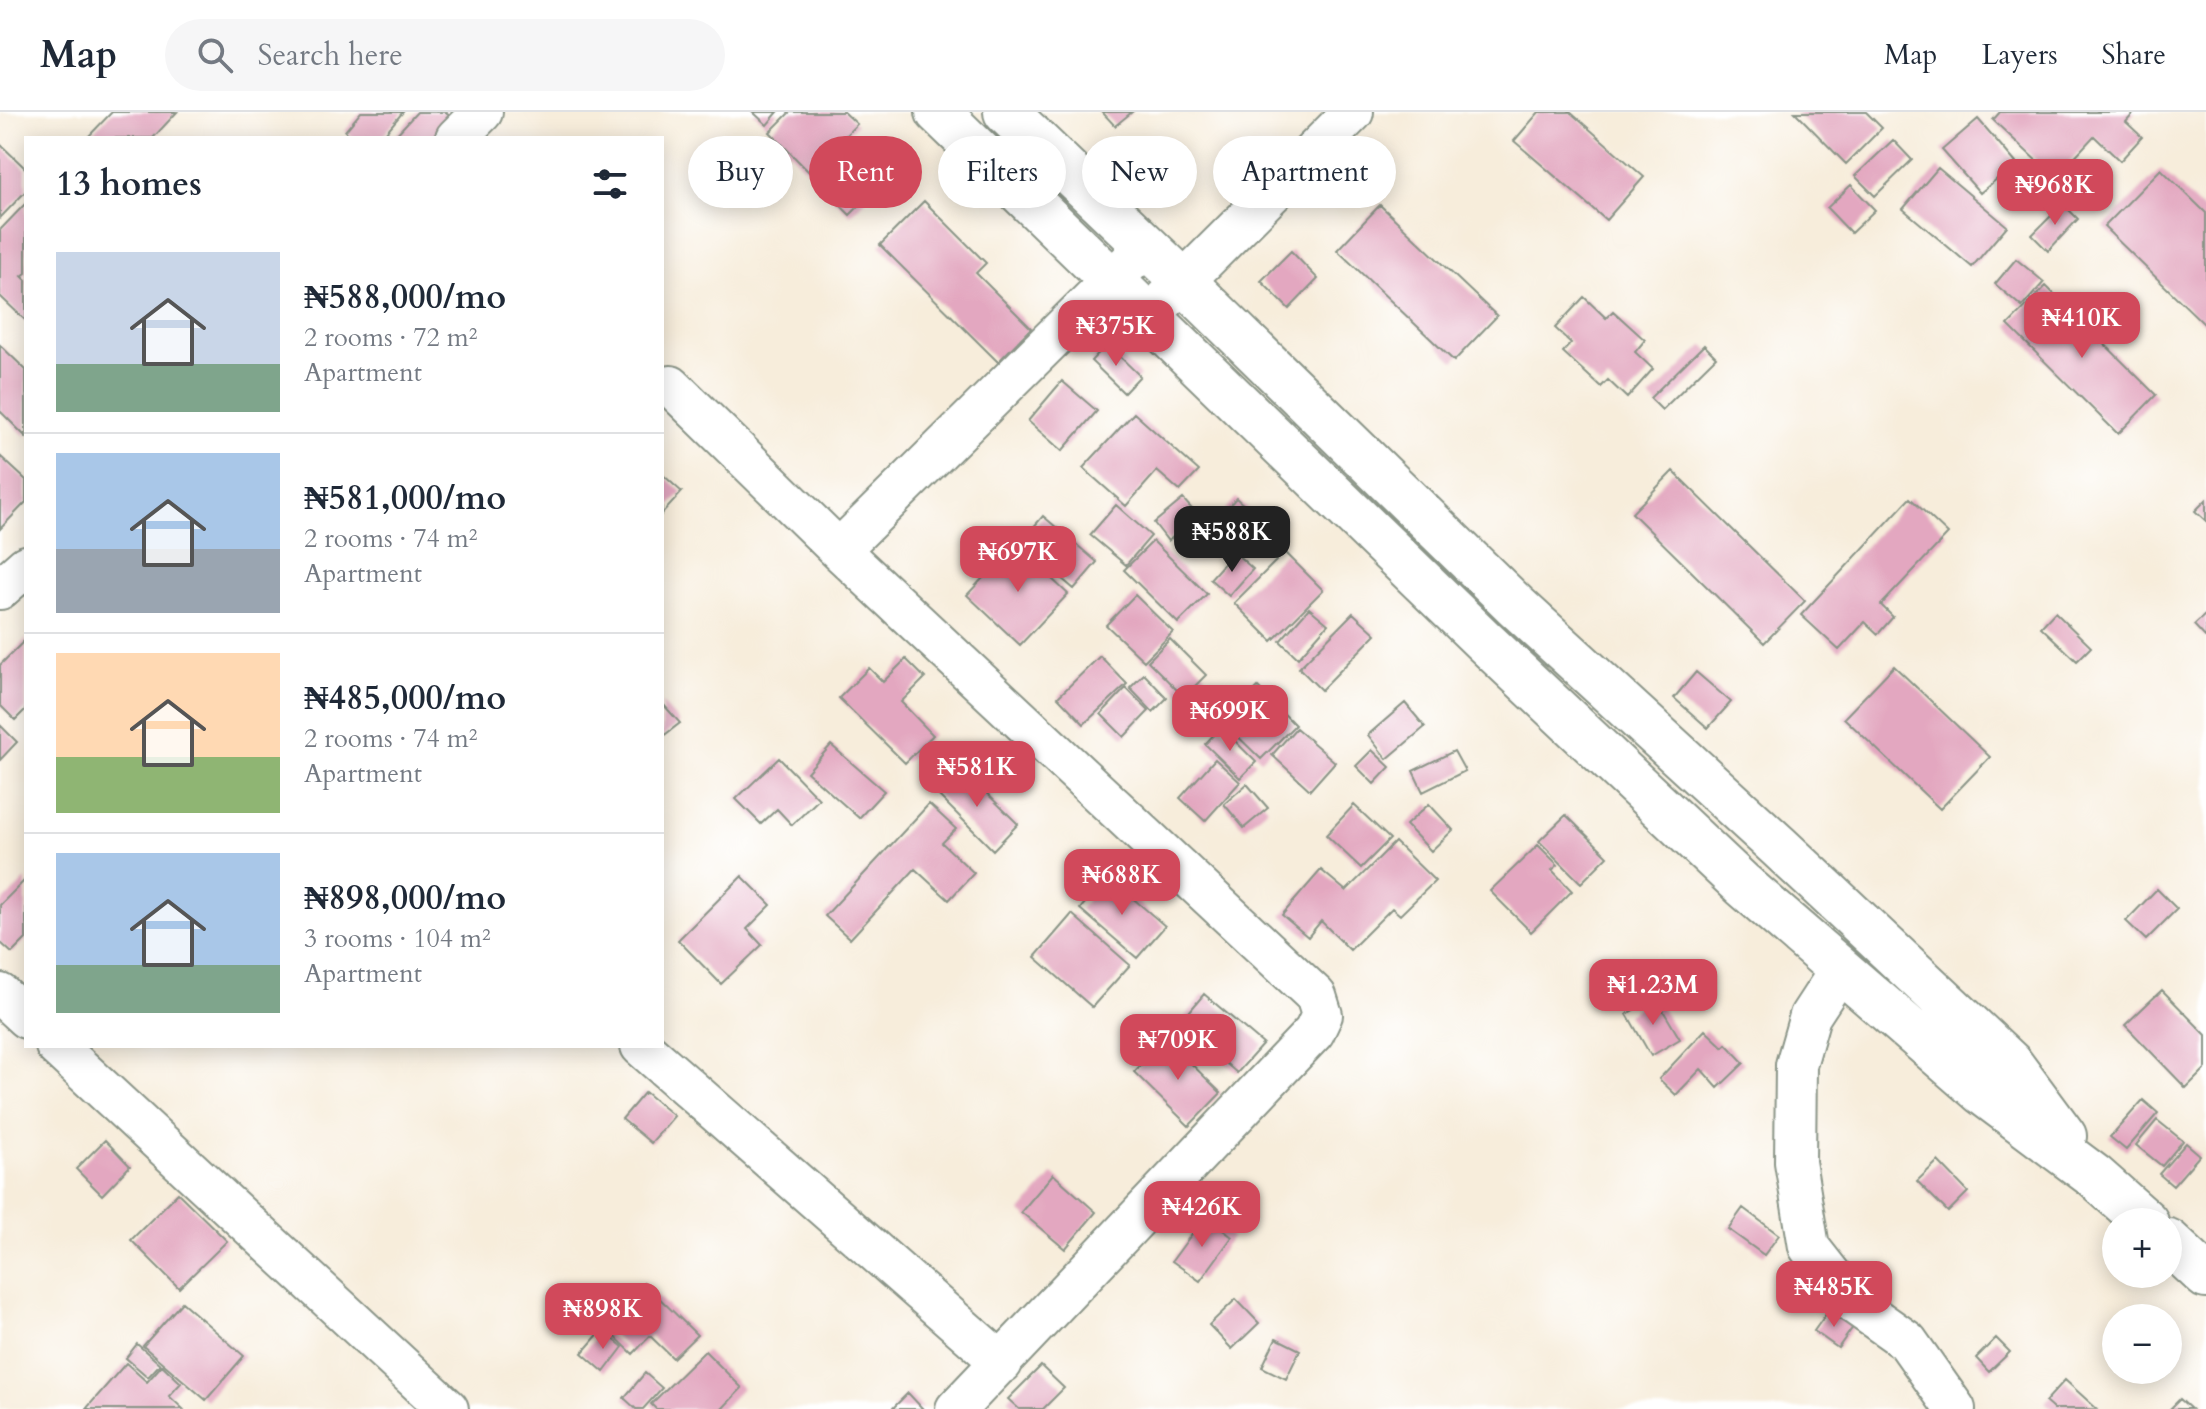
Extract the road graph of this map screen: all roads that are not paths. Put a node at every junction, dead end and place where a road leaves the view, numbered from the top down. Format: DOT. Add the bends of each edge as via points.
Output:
graph roads {
  1 [pos="482,112"];
  2 [pos="938,112"];
  3 [pos="1006,112"];
  4 [pos="1353,112"];
  5 [pos="458,136"];
  6 [pos="1146,246"];
  7 [pos="1112,279"];
  8 [pos="1184,282"];
  9 [pos="1149,316"];
  10 [pos="671,386"];
  11 [pos="839,550"];
  12 [pos="24,568"];
  13 [pos="0,589"];
  14 [pos="1840,970"];
  15 [pos="0,994"];
  16 [pos="24,1016"];
  17 [pos="58,1048"];
  18 [pos="643,1048"];
  19 [pos="2094,1176"];
  20 [pos="2130,1208"];
  21 [pos="2182,1254"];
  22 [pos="2206,1276"];
  23 [pos="1002,1363"];
  24 [pos="448,1409"];
  25 [pos="956,1409"];
  26 [pos="1955,1409"];
  1 -- 5 [label="street"];
  2 -- 7 [label="main road"];
  3 -- 6 [label="main road"];
  4 -- 8 [label="street"];
  6 -- 7 [label="street"];
  6 -- 8 [label="main road"];
  7 -- 9 [label="main road"];
  7 -- 11 [label="street"];
  8 -- 9 [label="street"];
  8 -- 19 [label="main road" via="1516,606 2010,1063"];
  9 -- 14 [label="main road" via="1484,641"];
  10 -- 11 [label="street"];
  11 -- 23 [label="street" via="1316,996 1322,1015 1314,1032"];
  12 -- 13 [label="street"];
  14 -- 19 [label="main road" via="1983,1093"];
  14 -- 26 [label="street" via="1810,1016 1796,1065 1795,1162 1809,1247 1853,1303 1907,1341"];
  15 -- 16 [label="street"];
  17 -- 24 [label="street"];
  18 -- 23 [label="street"];
  19 -- 20 [label="main road"];
  21 -- 22 [label="main road"];
  23 -- 25 [label="street"];
}
